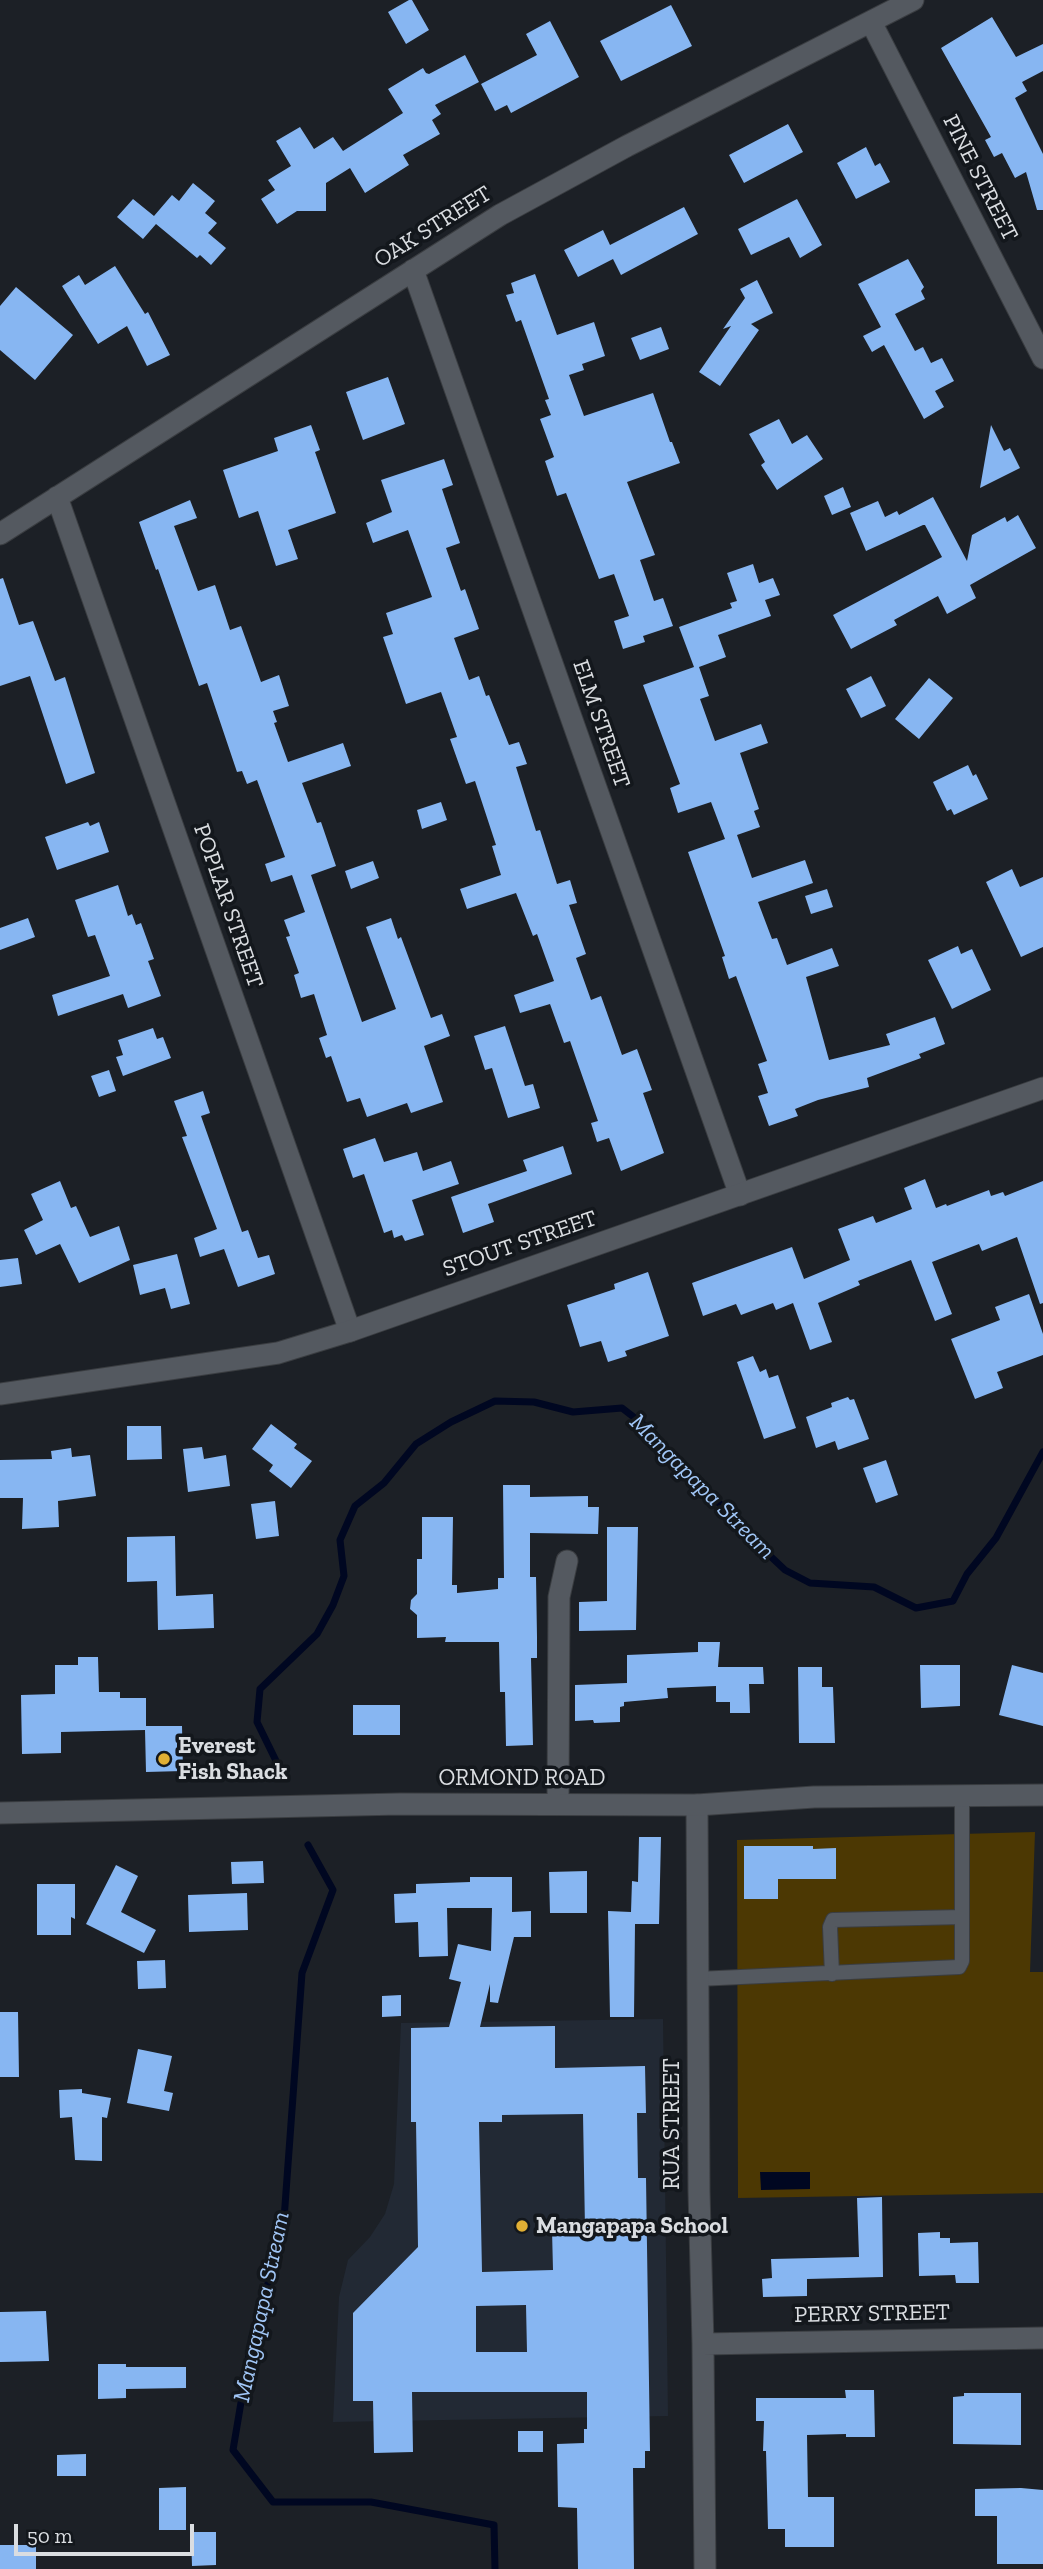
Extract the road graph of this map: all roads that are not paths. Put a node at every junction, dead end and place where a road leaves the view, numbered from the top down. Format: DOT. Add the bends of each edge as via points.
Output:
graph roads {
  1 [pos="913,0"];
  2 [pos="871,22"];
  3 [pos="413,270"];
  4 [pos="1043,358"];
  5 [pos="57,497"];
  6 [pos="0,534"];
  7 [pos="1043,1088"];
  8 [pos="740,1195"];
  9 [pos="350,1331"];
  10 [pos="0,1394"];
  11 [pos="567,1561"];
  12 [pos="1043,1795"];
  13 [pos="962,1796"];
  14 [pos="558,1803"];
  15 [pos="697,1805"];
  16 [pos="0,1813"];
  17 [pos="961,1917"];
  18 [pos="832,1974"];
  19 [pos="697,1979"];
  20 [pos="1043,2338"];
  21 [pos="703,2344"];
  22 [pos="705,2569"];
  1 -- 2 [label="street, OAK STREET"];
  2 -- 3 [label="street, OAK STREET" via="592,165"];
  2 -- 4 [label="street, PINE STREET"];
  3 -- 5 [label="street, OAK STREET"];
  3 -- 8 [label="street, ELM STREET"];
  5 -- 6 [label="street, OAK STREET"];
  5 -- 9 [label="street, POPLAR STREET"];
  7 -- 8 [label="street, STOUT STREET"];
  8 -- 9 [label="street, STOUT STREET"];
  9 -- 10 [label="street, STOUT STREET" via="278,1353"];
  11 -- 14 [label="street" via="559,1597"];
  12 -- 13 [label="street, ORMOND ROAD"];
  13 -- 15 [label="street, ORMOND ROAD" via="814,1797"];
  13 -- 17 [label="lane"];
  14 -- 15 [label="street, ORMOND ROAD"];
  14 -- 16 [label="street, ORMOND ROAD"];
  15 -- 19 [label="street, RUA STREET"];
  17 -- 18 [label="lane" via="959,1967"];
  17 -- 18 [label="lane" via="833,1920"];
  18 -- 19 [label="lane"];
  19 -- 21 [label="street, RUA STREET"];
  20 -- 21 [label="street, PERRY STREET"];
  21 -- 22 [label="street, RUA STREET"];
}
